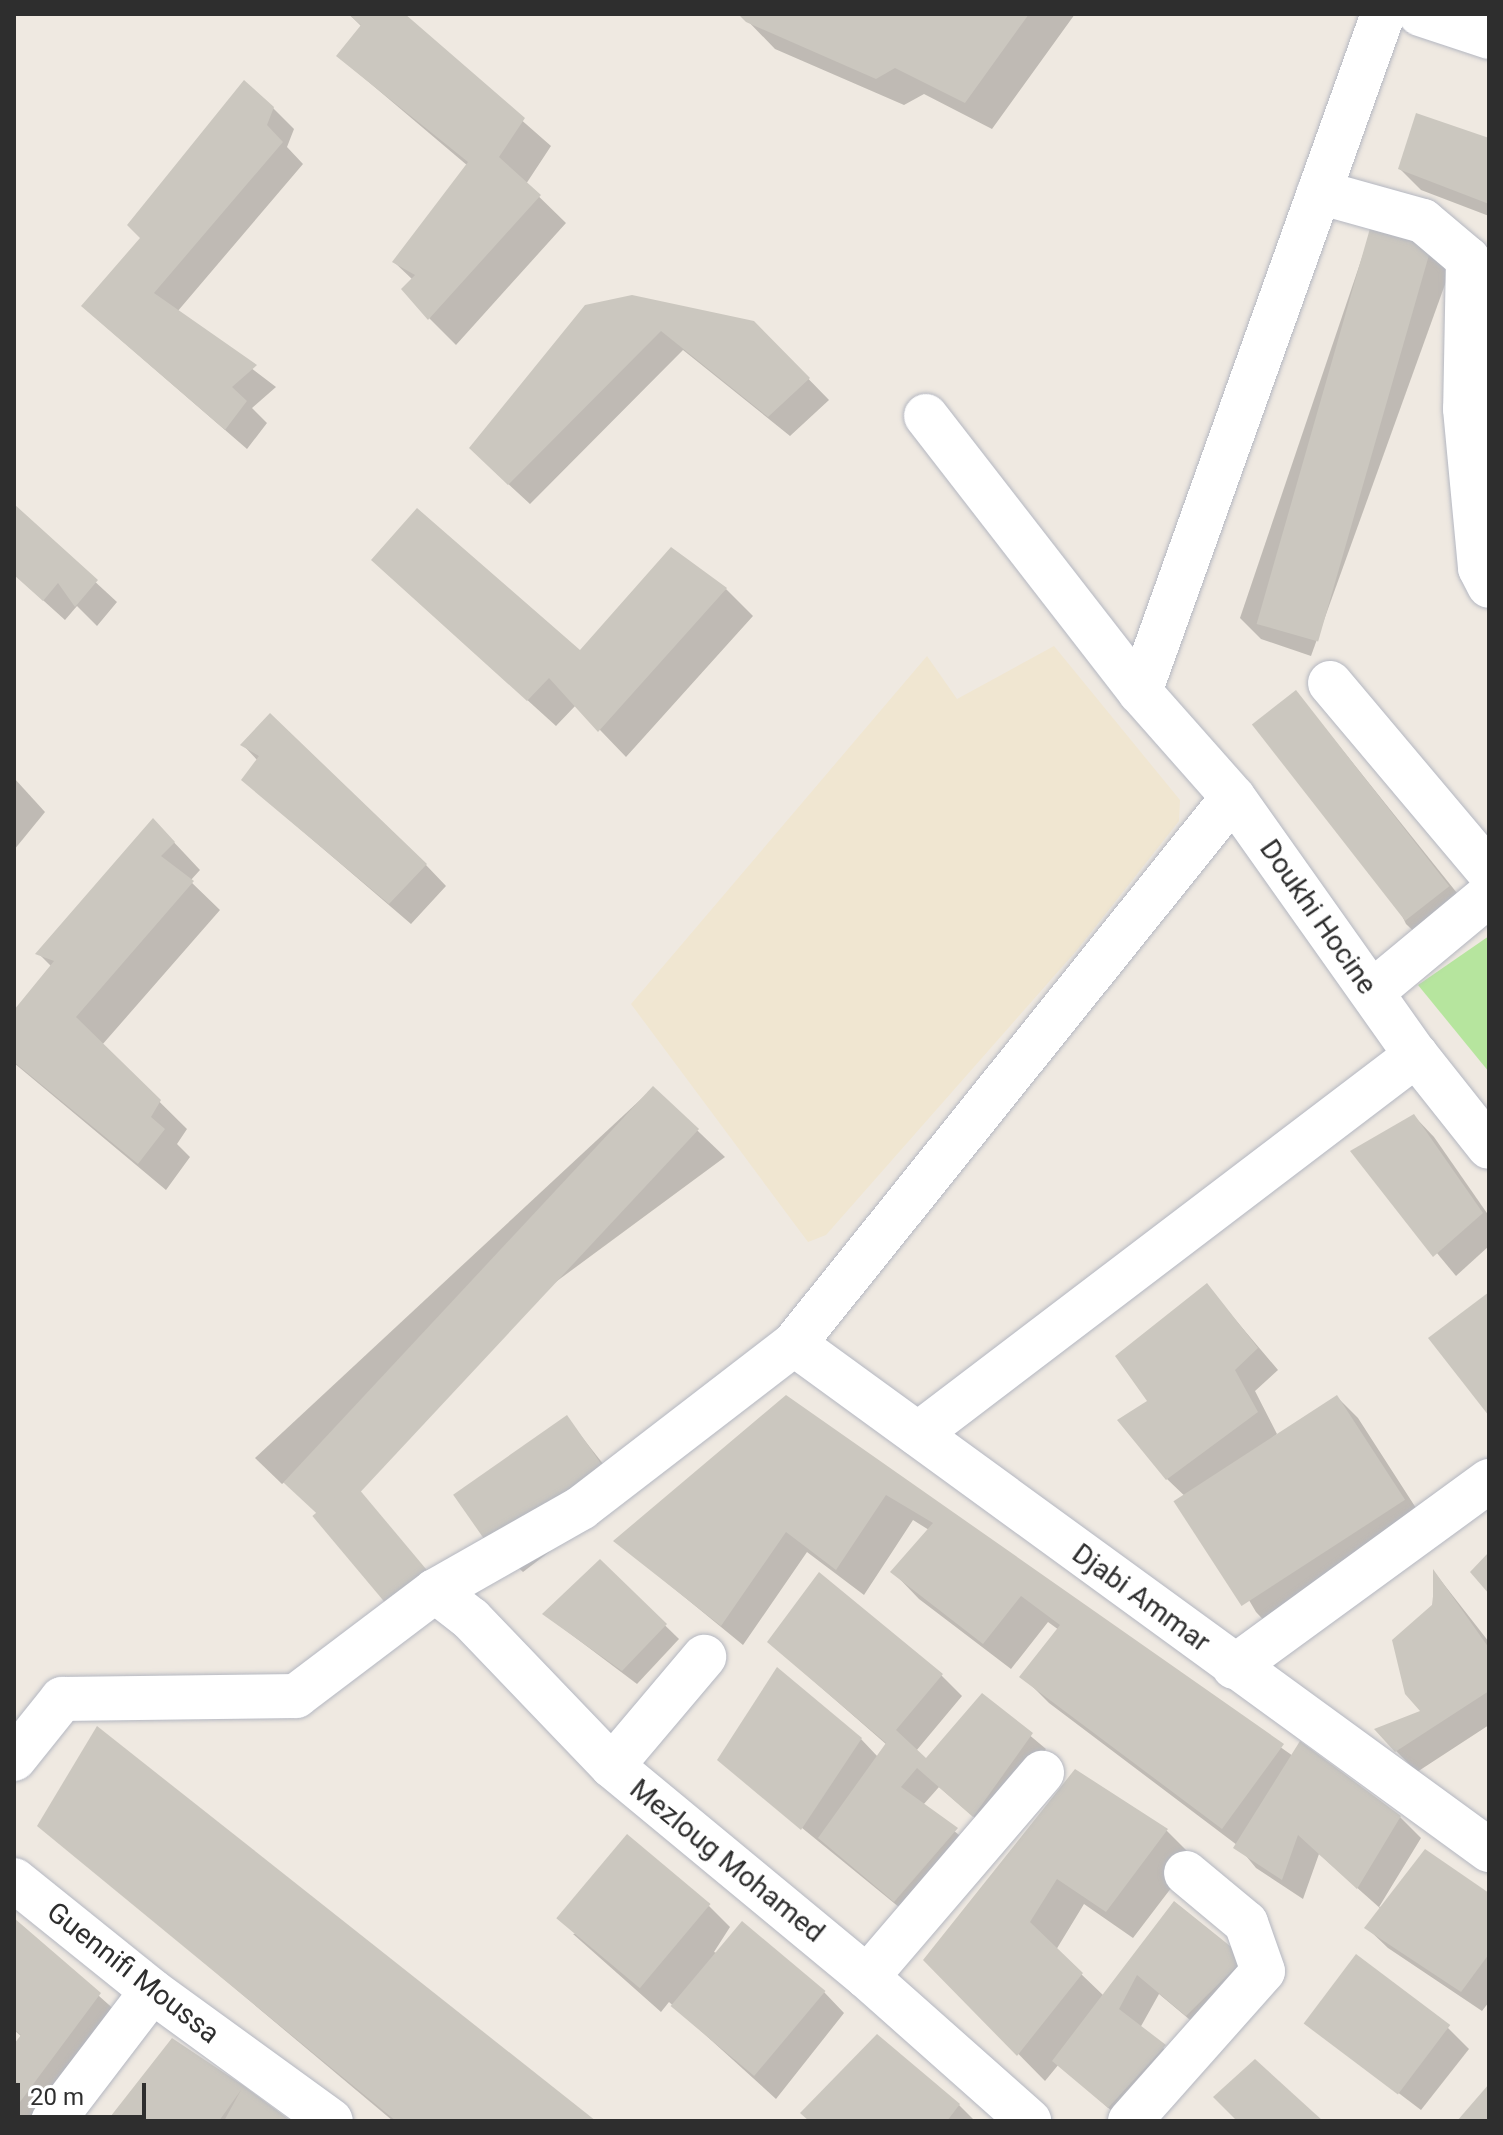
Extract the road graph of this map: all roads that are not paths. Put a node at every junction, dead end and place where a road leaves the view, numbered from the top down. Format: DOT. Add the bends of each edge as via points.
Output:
graph roads {
  1 [pos="1383,14"];
  2 [pos="1420,14"];
  3 [pos="1489,37"];
  4 [pos="1319,192"];
  5 [pos="926,416"];
  6 [pos="1489,586"];
  7 [pos="1330,683"];
  8 [pos="1140,692"];
  9 [pos="1233,797"];
  10 [pos="1489,872"];
  11 [pos="1489,895"];
  12 [pos="1372,992"];
  13 [pos="1416,1055"];
  14 [pos="1489,1147"];
  15 [pos="794,1344"];
  16 [pos="918,1434"];
  17 [pos="1489,1481"];
  18 [pos="435,1591"];
  19 [pos="704,1657"];
  20 [pos="1234,1667"];
  21 [pos="14,1759"];
  22 [pos="612,1766"];
  23 [pos="1042,1773"];
  24 [pos="1489,1850"];
  25 [pos="1186,1873"];
  26 [pos="14,1880"];
  27 [pos="867,1977"];
  28 [pos="152,1991"];
  29 [pos="53,2121"];
  30 [pos="331,2121"];
  31 [pos="1029,2121"];
  32 [pos="1130,2121"];
  1 -- 4 [label="street"];
  2 -- 3 [label="street"];
  4 -- 6 [label="street" via="1423,221 1468,259 1465,409 1480,568"];
  4 -- 8 [label="street"];
  5 -- 8 [label="street, Doukhi Hocine"];
  7 -- 10 [label="street"];
  8 -- 9 [label="street, Doukhi Hocine"];
  9 -- 12 [label="street, Doukhi Hocine"];
  9 -- 15 [label="street"];
  11 -- 12 [label="street"];
  12 -- 13 [label="street, Doukhi Hocine"];
  13 -- 14 [label="street, Doukhi Hocine"];
  13 -- 16 [label="street"];
  15 -- 16 [label="street, Djabi Ammar"];
  15 -- 18 [label="street" via="581,1508"];
  16 -- 20 [label="street, Djabi Ammar"];
  17 -- 20 [label="street"];
  18 -- 21 [label="street" via="296,1696 62,1699"];
  18 -- 22 [label="street, Mezloug Mohamed" via="471,1619"];
  19 -- 22 [label="street"];
  20 -- 24 [label="street, Djabi Ammar"];
  22 -- 27 [label="street, Mezloug Mohamed"];
  23 -- 27 [label="street"];
  25 -- 32 [label="street" via="1246,1923 1263,1971"];
  26 -- 28 [label="street, Guennifi Moussa"];
  27 -- 31 [label="street, Mezloug Mohamed"];
  28 -- 29 [label="street"];
  28 -- 30 [label="street, Guennifi Moussa"];
}
